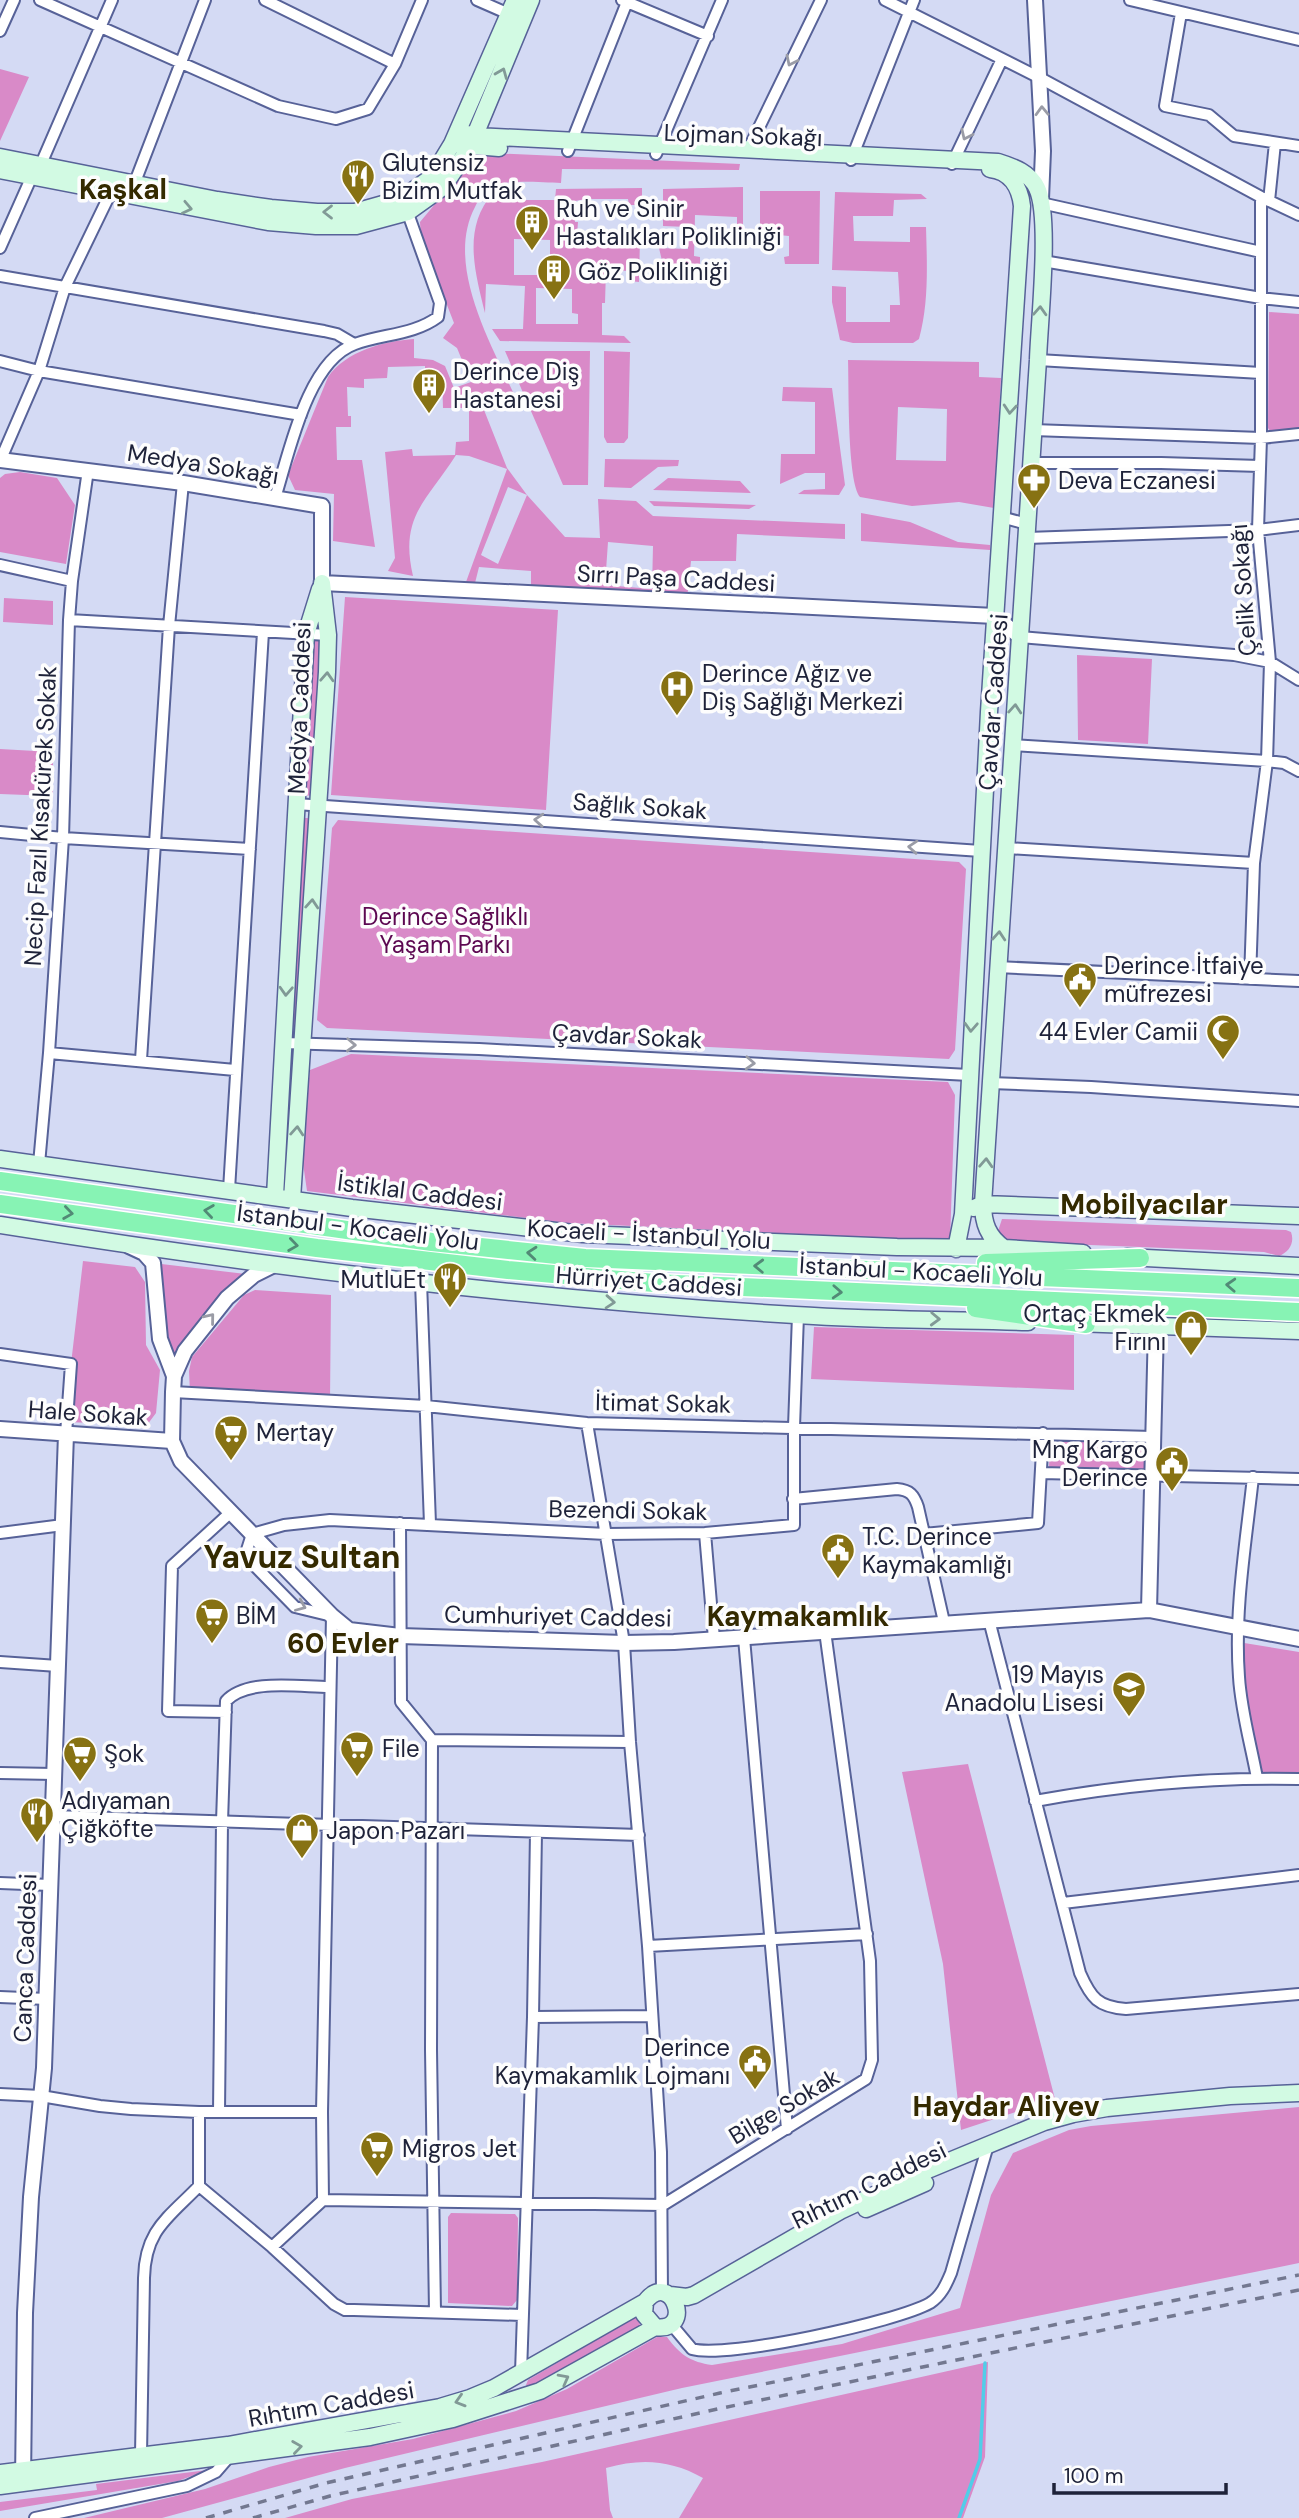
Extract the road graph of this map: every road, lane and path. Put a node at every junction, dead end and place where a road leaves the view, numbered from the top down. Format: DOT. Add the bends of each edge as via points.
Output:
graph roads {
  1 [pos="14,0"];
  2 [pos="40,0"];
  3 [pos="112,0"];
  4 [pos="205,0"];
  5 [pos="265,0"];
  6 [pos="422,0"];
  7 [pos="477,0"];
  8 [pos="531,0"];
  9 [pos="722,0"];
  10 [pos="821,0"];
  11 [pos="885,0"];
  12 [pos="914,0"];
  13 [pos="1035,0"];
  14 [pos="1130,0"];
  15 [pos="624,1"];
  16 [pos="512,7"];
  17 [pos="910,13"];
  18 [pos="1181,13"];
  19 [pos="99,27"];
  20 [pos="0,31"];
  21 [pos="708,36"];
  22 [pos="1299,40"];
  23 [pos="1002,59"];
  24 [pos="179,62"];
  25 [pos="396,64"];
  26 [pos="1040,78"];
  27 [pos="456,138"];
  28 [pos="473,141"];
  29 [pos="1275,143"];
  30 [pos="570,146"];
  31 [pos="1299,146"];
  32 [pos="658,150"];
  33 [pos="748,150"];
  34 [pos="1043,151"];
  35 [pos="0,157"];
  36 [pos="851,158"];
  37 [pos="953,163"];
  38 [pos="0,170"];
  39 [pos="36,170"];
  40 [pos="997,170"];
  41 [pos="1021,171"];
  42 [pos="135,182"];
  43 [pos="111,192"];
  44 [pos="1265,199"];
  45 [pos="1041,204"];
  46 [pos="404,206"];
  47 [pos="1299,215"];
  48 [pos="0,248"];
  49 [pos="1261,253"];
  50 [pos="1043,261"];
  51 [pos="0,276"];
  52 [pos="65,287"];
  53 [pos="1261,298"];
  54 [pos="1299,302"];
  55 [pos="354,344"];
  56 [pos="1038,360"];
  57 [pos="0,361"];
  58 [pos="39,371"];
  59 [pos="1261,373"];
  60 [pos="300,415"];
  61 [pos="1033,430"];
  62 [pos="1299,434"];
  63 [pos="1261,438"];
  64 [pos="0,460"];
  65 [pos="1031,463"];
  66 [pos="1260,466"];
  67 [pos="88,470"];
  68 [pos="183,483"];
  69 [pos="275,498"];
  70 [pos="1001,517"];
  71 [pos="1299,526"];
  72 [pos="1258,530"];
  73 [pos="1027,531"];
  74 [pos="0,565"];
  75 [pos="72,581"];
  76 [pos="322,583"];
  77 [pos="995,616"];
  78 [pos="69,620"];
  79 [pos="169,626"];
  80 [pos="263,632"];
  81 [pos="306,634"];
  82 [pos="328,635"];
  83 [pos="1020,637"];
  84 [pos="1270,662"];
  85 [pos="1299,680"];
  86 [pos="1013,745"];
  87 [pos="1267,761"];
  88 [pos="1299,771"];
  89 [pos="296,804"];
  90 [pos="318,806"];
  91 [pos="0,832"];
  92 [pos="62,838"];
  93 [pos="156,844"];
  94 [pos="1006,848"];
  95 [pos="250,849"];
  96 [pos="981,852"];
  97 [pos="1254,863"];
  98 [pos="997,967"];
  99 [pos="1250,979"];
  100 [pos="1299,981"];
  101 [pos="283,1043"];
  102 [pos="303,1044"];
  103 [pos="49,1053"];
  104 [pos="141,1060"];
  105 [pos="235,1070"];
  106 [pos="969,1075"];
  107 [pos="990,1083"];
  108 [pos="1299,1101"];
  109 [pos="0,1159"];
  110 [pos="39,1164"];
  111 [pos="964,1168"];
  112 [pos="0,1181"];
  113 [pos="229,1190"];
  114 [pos="275,1196"];
  115 [pos="292,1199"];
  116 [pos="0,1204"];
  117 [pos="983,1209"];
  118 [pos="1299,1216"];
  119 [pos="962,1224"];
  120 [pos="0,1225"];
  121 [pos="129,1246"];
  122 [pos="1004,1248"];
  123 [pos="956,1249"];
  124 [pos="1140,1258"];
  125 [pos="1295,1263"];
  126 [pos="274,1265"];
  127 [pos="853,1268"];
  128 [pos="421,1282"];
  129 [pos="1299,1288"];
  130 [pos="900,1295"];
  131 [pos="1299,1312"];
  132 [pos="798,1315"];
  133 [pos="1086,1324"];
  134 [pos="1156,1326"];
  135 [pos="1299,1331"];
  136 [pos="0,1354"];
  137 [pos="174,1376"];
  138 [pos="173,1392"];
  139 [pos="426,1406"];
  140 [pos="587,1423"];
  141 [pos="794,1427"];
  142 [pos="0,1429"];
  143 [pos="1043,1433"];
  144 [pos="66,1434"];
  145 [pos="1153,1437"];
  146 [pos="172,1441"];
  147 [pos="1041,1473"];
  148 [pos="1153,1476"];
  149 [pos="1253,1477"];
  150 [pos="1299,1479"];
  151 [pos="793,1499"];
  152 [pos="231,1512"];
  153 [pos="400,1523"];
  154 [pos="430,1524"];
  155 [pos="62,1525"];
  156 [pos="0,1533"];
  157 [pos="705,1533"];
  158 [pos="252,1534"];
  159 [pos="606,1534"];
  160 [pos="924,1534"];
  161 [pos="1149,1610"];
  162 [pos="332,1616"];
  163 [pos="989,1620"];
  164 [pos="944,1622"];
  165 [pos="1238,1627"];
  166 [pos="824,1630"];
  167 [pos="400,1636"];
  168 [pos="744,1638"];
  169 [pos="714,1639"];
  170 [pos="1299,1639"];
  171 [pos="624,1643"];
  172 [pos="0,1662"];
  173 [pos="58,1665"];
  174 [pos="329,1687"];
  175 [pos="226,1712"];
  176 [pos="432,1740"];
  177 [pos="630,1742"];
  178 [pos="0,1773"];
  179 [pos="54,1774"];
  180 [pos="1257,1778"];
  181 [pos="1299,1779"];
  182 [pos="1035,1801"];
  183 [pos="52,1816"];
  184 [pos="222,1822"];
  185 [pos="327,1826"];
  186 [pos="432,1830"];
  187 [pos="536,1832"];
  188 [pos="639,1835"];
  189 [pos="1299,1875"];
  190 [pos="0,1883"];
  191 [pos="50,1885"];
  192 [pos="1063,1903"];
  193 [pos="867,1934"];
  194 [pos="772,1941"];
  195 [pos="648,1946"];
  196 [pos="1299,1994"];
  197 [pos="0,1997"];
  198 [pos="47,1999"];
  199 [pos="652,2015"];
  200 [pos="533,2017"];
  201 [pos="1299,2093"];
  202 [pos="0,2094"];
  203 [pos="41,2096"];
  204 [pos="1299,2101"];
  205 [pos="199,2112"];
  206 [pos="219,2112"];
  207 [pos="322,2112"];
  208 [pos="787,2129"];
  209 [pos="987,2150"];
  210 [pos="199,2186"];
  211 [pos="323,2200"];
  212 [pos="527,2203"];
  213 [pos="435,2204"];
  214 [pos="663,2205"];
  215 [pos="272,2247"];
  216 [pos="666,2294"];
  217 [pos="645,2302"];
  218 [pos="435,2312"];
  219 [pos="522,2315"];
  220 [pos="668,2322"];
  221 [pos="521,2373"];
  222 [pos="528,2396"];
  223 [pos="229,2451"];
  224 [pos="141,2461"];
  225 [pos="0,2473"];
  226 [pos="23,2477"];
  227 [pos="0,2486"];
  228 [pos="35,2518"];
  1 -- 20 [label="street"];
  2 -- 19 [label="street"];
  3 -- 19 [label="street"];
  4 -- 24 [label="street"];
  5 -- 25 [label="street"];
  6 -- 25 [label="street"];
  7 -- 16 [label="street"];
  28 -- 8 [label="main road, one-way"];
  9 -- 21 [label="street"];
  10 -- 33 [label="street, one-way"];
  11 -- 17 [label="street"];
  12 -- 17 [label="street"];
  13 -- 26 [label="street, Çavdar Caddesi"];
  14 -- 18 [label="street"];
  15 -- 21 [label="street"];
  15 -- 30 [label="street"];
  16 -- 27 [label="main road"];
  17 -- 23 [label="street"];
  17 -- 36 [label="street"];
  18 -- 22 [label="street"];
  18 -- 29 [label="street" via="1165,106 1209,115 1234,136"];
  19 -- 24 [label="street"];
  19 -- 39 [label="street"];
  21 -- 32 [label="street"];
  23 -- 26 [label="street"];
  23 -- 37 [label="street, one-way"];
  24 -- 25 [label="street" via="278,106 336,119 368,109"];
  24 -- 42 [label="street"];
  34 -- 26 [label="street, Çavdar Caddesi, one-way"];
  26 -- 44 [label="street"];
  27 -- 28 [label="main road, Lojman Sokağı"];
  27 -- 46 [label="main road" via="432,177"];
  28 -- 30 [label="main road, Lojman Sokağı"];
  28 -- 46 [label="main road" via="443,187"];
  29 -- 31 [label="street"];
  29 -- 44 [label="street, Çelik Sokağı"];
  30 -- 32 [label="main road, Lojman Sokağı"];
  32 -- 33 [label="main road, Lojman Sokağı"];
  32 -- 36 [label="main road, Lojman Sokağı"];
  33 -- 36 [label="main road, Lojman Sokağı"];
  34 -- 41 [label="street"];
  34 -- 45 [label="street, Çavdar Caddesi"];
  35 -- 39 [label="main road"];
  36 -- 37 [label="main road, Lojman Sokağı"];
  37 -- 40 [label="main road, Lojman Sokağı"];
  37 -- 41 [label="main road, Lojman Sokağı" via="998,162"];
  38 -- 39 [label="main road"];
  39 -- 42 [label="main road"];
  39 -- 43 [label="main road"];
  39 -- 48 [label="street"];
  40 -- 41 [label="street"];
  40 -- 70 [label="main road, Çavdar Caddesi, one-way" via="1011,179 1021,194"];
  41 -- 45 [label="main road, Çavdar Caddesi" via="1034,183"];
  42 -- 43 [label="street"];
  46 -- 42 [label="main road, one-way" via="317,212 217,200"];
  43 -- 46 [label="main road, one-way" via="234,217 316,226 356,226"];
  43 -- 52 [label="street"];
  44 -- 47 [label="street"];
  44 -- 49 [label="street, Çelik Sokağı"];
  45 -- 49 [label="street"];
  45 -- 50 [label="main road, Çavdar Caddesi"];
  46 -- 55 [label="street" via="440,303 438,317 422,327"];
  49 -- 53 [label="street, Çelik Sokağı"];
  50 -- 53 [label="street"];
  56 -- 50 [label="main road, Çavdar Caddesi, one-way"];
  51 -- 52 [label="street"];
  52 -- 55 [label="street" via="324,331"];
  52 -- 58 [label="street"];
  53 -- 54 [label="street"];
  53 -- 59 [label="street, Çelik Sokağı"];
  55 -- 60 [label="street" via="329,362"];
  56 -- 59 [label="street"];
  56 -- 61 [label="main road, Çavdar Caddesi"];
  57 -- 58 [label="street"];
  58 -- 60 [label="street"];
  58 -- 64 [label="street"];
  59 -- 63 [label="street, Çelik Sokağı"];
  60 -- 69 [label="street"];
  61 -- 63 [label="street"];
  61 -- 65 [label="main road, Çavdar Caddesi"];
  62 -- 63 [label="street"];
  63 -- 66 [label="street, Çelik Sokağı"];
  64 -- 67 [label="street, Medya Sokağı"];
  65 -- 66 [label="street"];
  65 -- 73 [label="main road, Çavdar Caddesi"];
  66 -- 72 [label="street, Çelik Sokağı"];
  67 -- 68 [label="street, Medya Sokağı"];
  67 -- 75 [label="street, Necip Fazıl Kısakürek Sokak"];
  68 -- 69 [label="street, Medya Sokağı"];
  68 -- 79 [label="street"];
  69 -- 76 [label="street, Medya Sokağı" via="322,506"];
  70 -- 73 [label="street"];
  70 -- 77 [label="main road, Çavdar Caddesi"];
  71 -- 72 [label="street"];
  72 -- 73 [label="street"];
  72 -- 84 [label="street, Çelik Sokağı"];
  73 -- 83 [label="main road, Çavdar Caddesi"];
  74 -- 75 [label="street"];
  75 -- 78 [label="street, Necip Fazıl Kısakürek Sokak"];
  76 -- 77 [label="street, Sırrı Paşa Caddesi"];
  76 -- 81 [label="main road, Medya Caddesi"];
  76 -- 82 [label="main road, Medya Caddesi"];
  77 -- 83 [label="street"];
  77 -- 96 [label="main road, Çavdar Caddesi"];
  78 -- 79 [label="street"];
  78 -- 92 [label="street, Necip Fazıl Kısakürek Sokak"];
  79 -- 80 [label="street"];
  79 -- 93 [label="street"];
  80 -- 81 [label="street"];
  80 -- 95 [label="street"];
  81 -- 82 [label="street"];
  81 -- 89 [label="main road, Medya Caddesi"];
  90 -- 82 [label="main road, Medya Caddesi, one-way"];
  83 -- 84 [label="street"];
  86 -- 83 [label="main road, Çavdar Caddesi, one-way"];
  84 -- 85 [label="street"];
  84 -- 87 [label="street, Çelik Sokağı"];
  86 -- 87 [label="street"];
  86 -- 94 [label="main road, Çavdar Caddesi"];
  87 -- 88 [label="street"];
  87 -- 97 [label="street, Çelik Sokağı"];
  89 -- 90 [label="street, Sağlık Sokak"];
  89 -- 101 [label="main road, Medya Caddesi, one-way"];
  96 -- 90 [label="street, Sağlık Sokak, one-way"];
  102 -- 90 [label="main road, Medya Caddesi, one-way"];
  91 -- 92 [label="street"];
  92 -- 93 [label="street"];
  92 -- 103 [label="street, Necip Fazıl Kısakürek Sokak"];
  93 -- 95 [label="street"];
  93 -- 104 [label="street"];
  94 -- 97 [label="street"];
  98 -- 94 [label="main road, Çavdar Caddesi, one-way"];
  95 -- 105 [label="street"];
  96 -- 106 [label="main road, Çavdar Caddesi, one-way"];
  97 -- 99 [label="street, Çelik Sokağı"];
  98 -- 99 [label="street"];
  98 -- 107 [label="main road, Çavdar Caddesi"];
  99 -- 100 [label="street"];
  101 -- 102 [label="street, Çavdar Sokak"];
  101 -- 114 [label="main road, Medya Caddesi"];
  102 -- 106 [label="street, Çavdar Sokak, one-way"];
  115 -- 102 [label="main road, Medya Caddesi, one-way"];
  103 -- 104 [label="street"];
  103 -- 110 [label="street, Necip Fazıl Kısakürek Sokak"];
  104 -- 105 [label="street"];
  105 -- 113 [label="street"];
  106 -- 111 [label="main road, Çavdar Caddesi"];
  107 -- 108 [label="street"];
  117 -- 107 [label="main road, Çavdar Caddesi, one-way"];
  109 -- 110 [label="main road, İstiklal Caddesi"];
  110 -- 113 [label="main road, İstiklal Caddesi"];
  111 -- 117 [label="main road, Çavdar Caddesi"];
  111 -- 119 [label="main road, Çavdar Caddesi"];
  127 -- 112 [label="highway, Kocaeli - İstanbul Yolu, one-way" via="519,1252"];
  113 -- 114 [label="main road, İstiklal Caddesi"];
  114 -- 115 [label="main road, İstiklal Caddesi"];
  115 -- 123 [label="main road, İstiklal Caddesi" via="583,1234"];
  116 -- 130 [label="highway, İstanbul - Kocaeli Yolu, one-way" via="508,1270 654,1283"];
  117 -- 118 [label="main road"];
  117 -- 119 [label="main road" via="974,1208"];
  117 -- 122 [label="main road, Çavdar Caddesi" via="985,1226"];
  117 -- 123 [label="main road, Çavdar Caddesi" via="973,1239"];
  119 -- 123 [label="main road, Çavdar Caddesi"];
  120 -- 121 [label="main road, Hürriyet Caddesi"];
  121 -- 126 [label="main road, Hürriyet Caddesi"];
  121 -- 137 [label="street" via="153,1263 160,1339"];
  122 -- 123 [label="main road, İstiklal Caddesi"];
  122 -- 124 [label="main road, İstiklal Caddesi"];
  124 -- 125 [label="main road, İstiklal Caddesi"];
  124 -- 127 [label="highway"];
  126 -- 128 [label="main road, Hürriyet Caddesi"];
  137 -- 126 [label="street, one-way" via="190,1344 227,1298"];
  129 -- 127 [label="highway, Kocaeli - İstanbul Yolu, one-way"];
  128 -- 132 [label="main road, Hürriyet Caddesi, one-way" via="583,1300"];
  128 -- 139 [label="street"];
  130 -- 131 [label="highway, İstanbul - Kocaeli Yolu"];
  130 -- 133 [label="highway"];
  132 -- 133 [label="main road, Hürriyet Caddesi, one-way"];
  132 -- 141 [label="street, Bezendi Sokak"];
  133 -- 134 [label="main road, Hürriyet Caddesi"];
  134 -- 135 [label="main road, Hürriyet Caddesi"];
  134 -- 145 [label="street"];
  136 -- 144 [label="street" via="71,1364"];
  137 -- 138 [label="street"];
  138 -- 139 [label="street, İtimat Sokak"];
  138 -- 146 [label="street"];
  139 -- 140 [label="street, İtimat Sokak"];
  139 -- 154 [label="street"];
  140 -- 141 [label="street, İtimat Sokak"];
  140 -- 159 [label="street"];
  141 -- 143 [label="street, İtimat Sokak"];
  141 -- 151 [label="street, Bezendi Sokak"];
  142 -- 144 [label="street, Hale Sokak"];
  143 -- 145 [label="street, İtimat Sokak"];
  143 -- 147 [label="street"];
  144 -- 146 [label="street, Hale Sokak"];
  144 -- 155 [label="street, Canca Caddesi"];
  145 -- 148 [label="street"];
  146 -- 152 [label="street, Cumhuriyet Caddesi" via="181,1461"];
  147 -- 148 [label="street"];
  147 -- 160 [label="street" via="1038,1523"];
  148 -- 149 [label="street"];
  148 -- 161 [label="street"];
  149 -- 150 [label="street"];
  149 -- 165 [label="street"];
  151 -- 157 [label="street, Bezendi Sokak" via="794,1525"];
  151 -- 160 [label="street" via="904,1490 915,1499"];
  152 -- 158 [label="street, Cumhuriyet Caddesi"];
  152 -- 175 [label="street" via="172,1566 168,1711"];
  153 -- 154 [label="street, Bezendi Sokak"];
  153 -- 158 [label="street, Bezendi Sokak" via="315,1521"];
  153 -- 167 [label="street"];
  154 -- 159 [label="street, Bezendi Sokak"];
  155 -- 156 [label="street"];
  155 -- 173 [label="street, Canca Caddesi"];
  157 -- 159 [label="street, Bezendi Sokak"];
  157 -- 169 [label="street"];
  158 -- 162 [label="street, Cumhuriyet Caddesi"];
  158 -- 162 [label="street, one-way" via="245,1556 275,1587 295,1607"];
  159 -- 171 [label="street"];
  160 -- 164 [label="street"];
  161 -- 163 [label="street, Cumhuriyet Caddesi"];
  161 -- 165 [label="street, Cumhuriyet Caddesi"];
  162 -- 167 [label="street, Cumhuriyet Caddesi" via="349,1630"];
  162 -- 174 [label="street"];
  163 -- 164 [label="street, Cumhuriyet Caddesi"];
  163 -- 182 [label="street"];
  164 -- 166 [label="street, Cumhuriyet Caddesi"];
  165 -- 170 [label="street, Cumhuriyet Caddesi"];
  165 -- 180 [label="street" via="1240,1693"];
  166 -- 168 [label="street, Cumhuriyet Caddesi"];
  166 -- 193 [label="street, Bilge Sokak"];
  167 -- 171 [label="street, Cumhuriyet Caddesi"];
  167 -- 176 [label="street" via="401,1702"];
  168 -- 169 [label="street, Cumhuriyet Caddesi"];
  168 -- 194 [label="street"];
  169 -- 171 [label="street, Cumhuriyet Caddesi"];
  171 -- 177 [label="street"];
  172 -- 173 [label="street"];
  173 -- 179 [label="street, Canca Caddesi"];
  174 -- 175 [label="street" via="255,1687 230,1697"];
  174 -- 185 [label="street"];
  175 -- 184 [label="street"];
  176 -- 177 [label="street"];
  176 -- 186 [label="street"];
  177 -- 188 [label="street"];
  178 -- 179 [label="street"];
  179 -- 183 [label="street, Canca Caddesi"];
  180 -- 181 [label="street"];
  180 -- 182 [label="street" via="1123,1786"];
  182 -- 192 [label="street"];
  183 -- 184 [label="street"];
  183 -- 191 [label="street, Canca Caddesi"];
  184 -- 185 [label="street"];
  184 -- 206 [label="street"];
  185 -- 186 [label="street"];
  185 -- 207 [label="street"];
  186 -- 187 [label="street"];
  186 -- 213 [label="street"];
  187 -- 188 [label="street"];
  187 -- 200 [label="street"];
  188 -- 195 [label="street"];
  189 -- 192 [label="street"];
  190 -- 191 [label="street"];
  191 -- 198 [label="street, Canca Caddesi"];
  192 -- 196 [label="street" via="1080,1973 1101,2004 1126,2010"];
  193 -- 194 [label="street"];
  193 -- 208 [label="street, Bilge Sokak" via="873,2019 870,2072 858,2086"];
  194 -- 195 [label="street"];
  194 -- 208 [label="street"];
  195 -- 199 [label="street"];
  197 -- 198 [label="street"];
  198 -- 203 [label="street, Canca Caddesi"];
  199 -- 200 [label="street"];
  199 -- 214 [label="street"];
  200 -- 212 [label="street"];
  201 -- 209 [label="main road, Rıhtım Caddesi" via="1073,2114 1044,2122"];
  202 -- 203 [label="street"];
  203 -- 205 [label="street" via="100,2106"];
  203 -- 226 [label="street, Canca Caddesi" via="25,2313"];
  204 -- 209 [label="main road, Rıhtım Caddesi" via="1099,2117"];
  205 -- 206 [label="street"];
  205 -- 210 [label="street"];
  206 -- 207 [label="street"];
  207 -- 211 [label="street"];
  208 -- 214 [label="street, Bilge Sokak"];
  209 -- 216 [label="main road, Rıhtım Caddesi" via="888,2187 839,2211 699,2293 687,2297"];
  209 -- 220 [label="main road, Rıhtım Caddesi" via="843,2220 700,2298"];
  209 -- 220 [label="street" via="951,2273 942,2292 926,2305 812,2337 720,2351 692,2349"];
  210 -- 215 [label="street"];
  210 -- 224 [label="street" via="158,2229 146,2250"];
  211 -- 213 [label="street"];
  211 -- 215 [label="street"];
  212 -- 213 [label="street"];
  212 -- 214 [label="street"];
  212 -- 219 [label="street"];
  213 -- 218 [label="street"];
  214 -- 216 [label="street"];
  215 -- 218 [label="street" via="339,2308"];
  216 -- 217 [label="main road, Rıhtım Caddesi"];
  216 -- 220 [label="main road" via="675,2300"];
  217 -- 220 [label="main road" via="649,2324"];
  217 -- 221 [label="main road, Rıhtım Caddesi"];
  218 -- 219 [label="street"];
  219 -- 221 [label="street"];
  222 -- 220 [label="main road, Rıhtım Caddesi, one-way"];
  221 -- 222 [label="street" via="522,2389"];
  221 -- 223 [label="main road, Rıhtım Caddesi, one-way" via="440,2407"];
  223 -- 222 [label="main road, Rıhtım Caddesi, one-way" via="403,2430"];
  223 -- 224 [label="main road, Rıhtım Caddesi"];
  223 -- 228 [label="street, Rıhtım Caddesi" via="216,2472 187,2486"];
  224 -- 226 [label="main road, Rıhtım Caddesi"];
  225 -- 226 [label="main road, Rıhtım Caddesi"];
  226 -- 227 [label="main road, Rıhtım Caddesi"];
}
